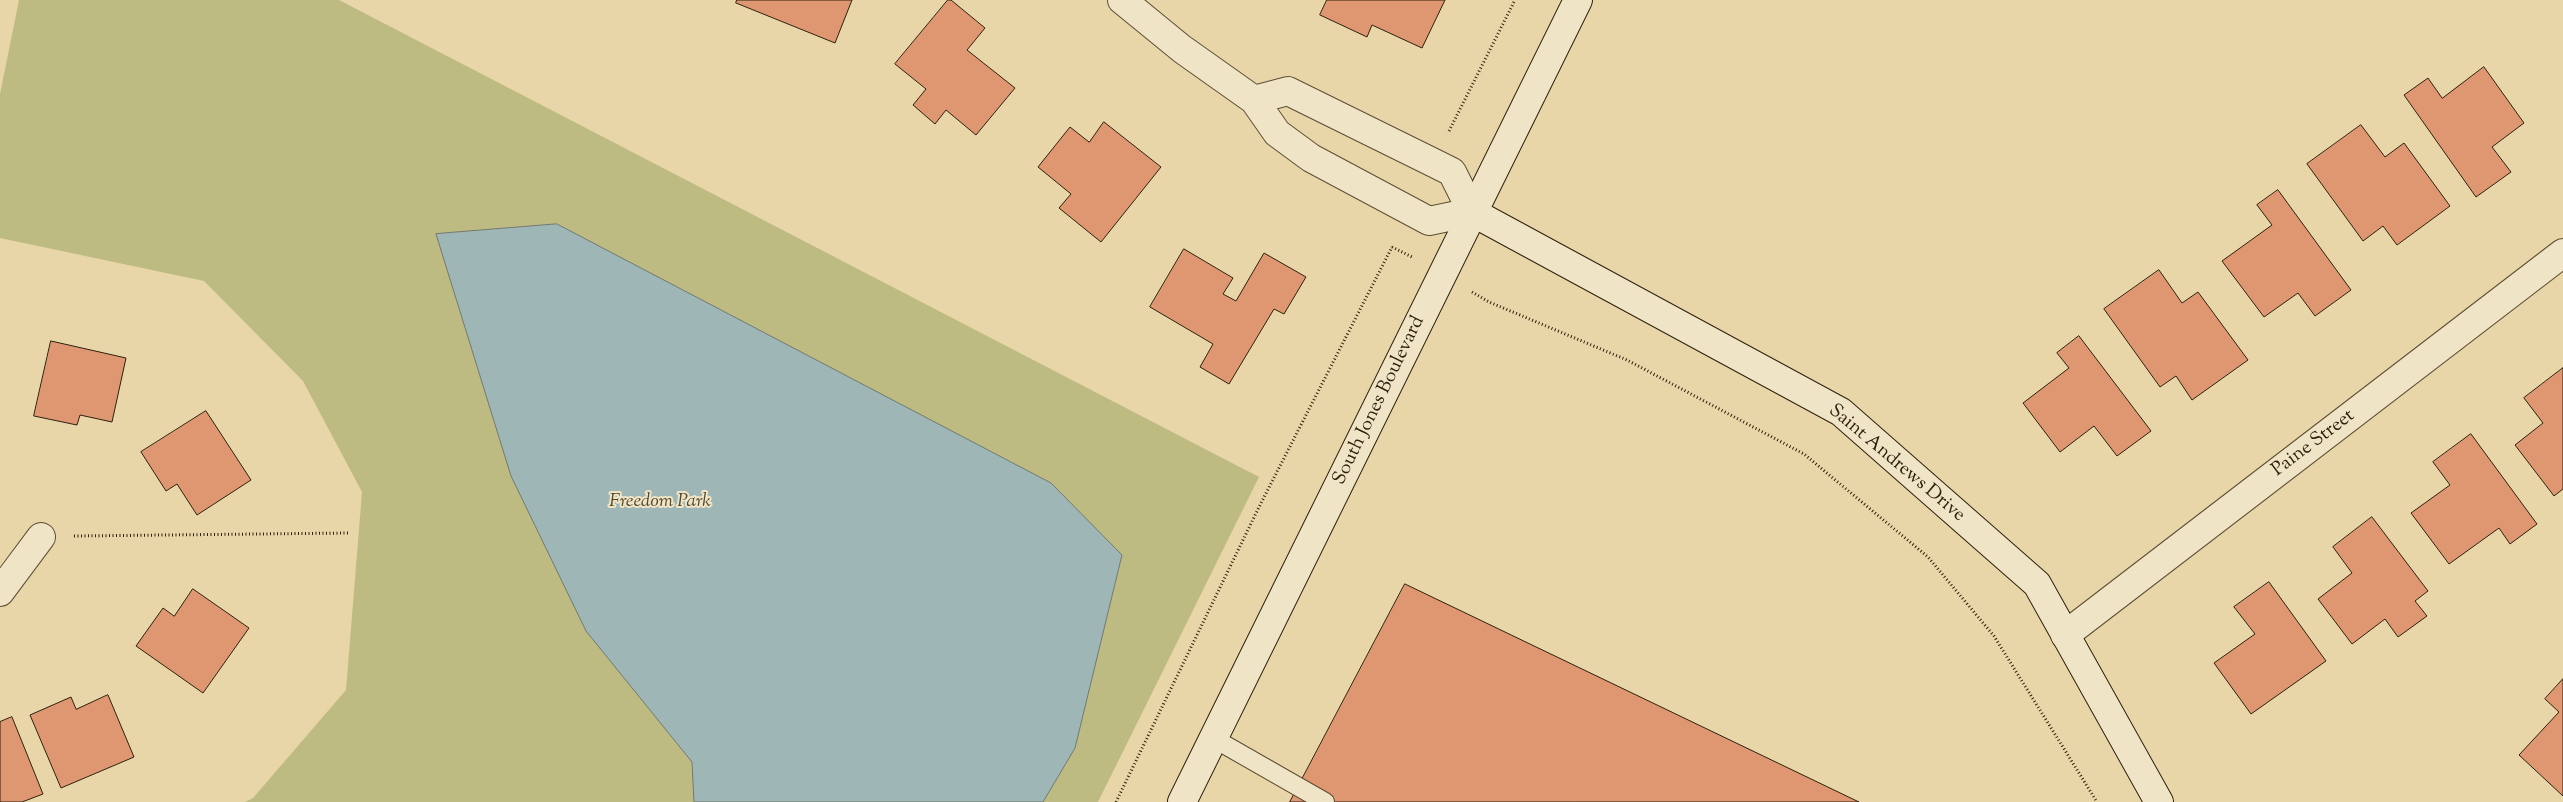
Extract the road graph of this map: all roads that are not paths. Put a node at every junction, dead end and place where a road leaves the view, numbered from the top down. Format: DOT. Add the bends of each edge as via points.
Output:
graph roads {
  1 [pos="1122,0"];
  2 [pos="1578,0"];
  3 [pos="1254,100"];
  4 [pos="1472,212"];
  5 [pos="2563,253"];
  6 [pos="41,537"];
  7 [pos="0,592"];
  8 [pos="2065,635"];
  9 [pos="1213,738"];
  10 [pos="1182,802"];
  11 [pos="1325,802"];
  12 [pos="2159,802"];
  1 -- 3 [label="street" via="1182,49"];
  2 -- 4 [label="street, South Jones Boulevard"];
  3 -- 4 [label="street" via="1277,133 1311,158 1409,212 1428,221"];
  3 -- 4 [label="street" via="1288,92 1452,172"];
  4 -- 8 [label="street, Saint Andrews Drive" via="1841,412 2036,584"];
  4 -- 9 [label="street, South Jones Boulevard"];
  5 -- 8 [label="street, Paine Street"];
  6 -- 7 [label="street"];
  8 -- 12 [label="street, Saint Andrews Drive"];
  9 -- 10 [label="street, South Jones Boulevard"];
  9 -- 11 [label="lane"];
}
